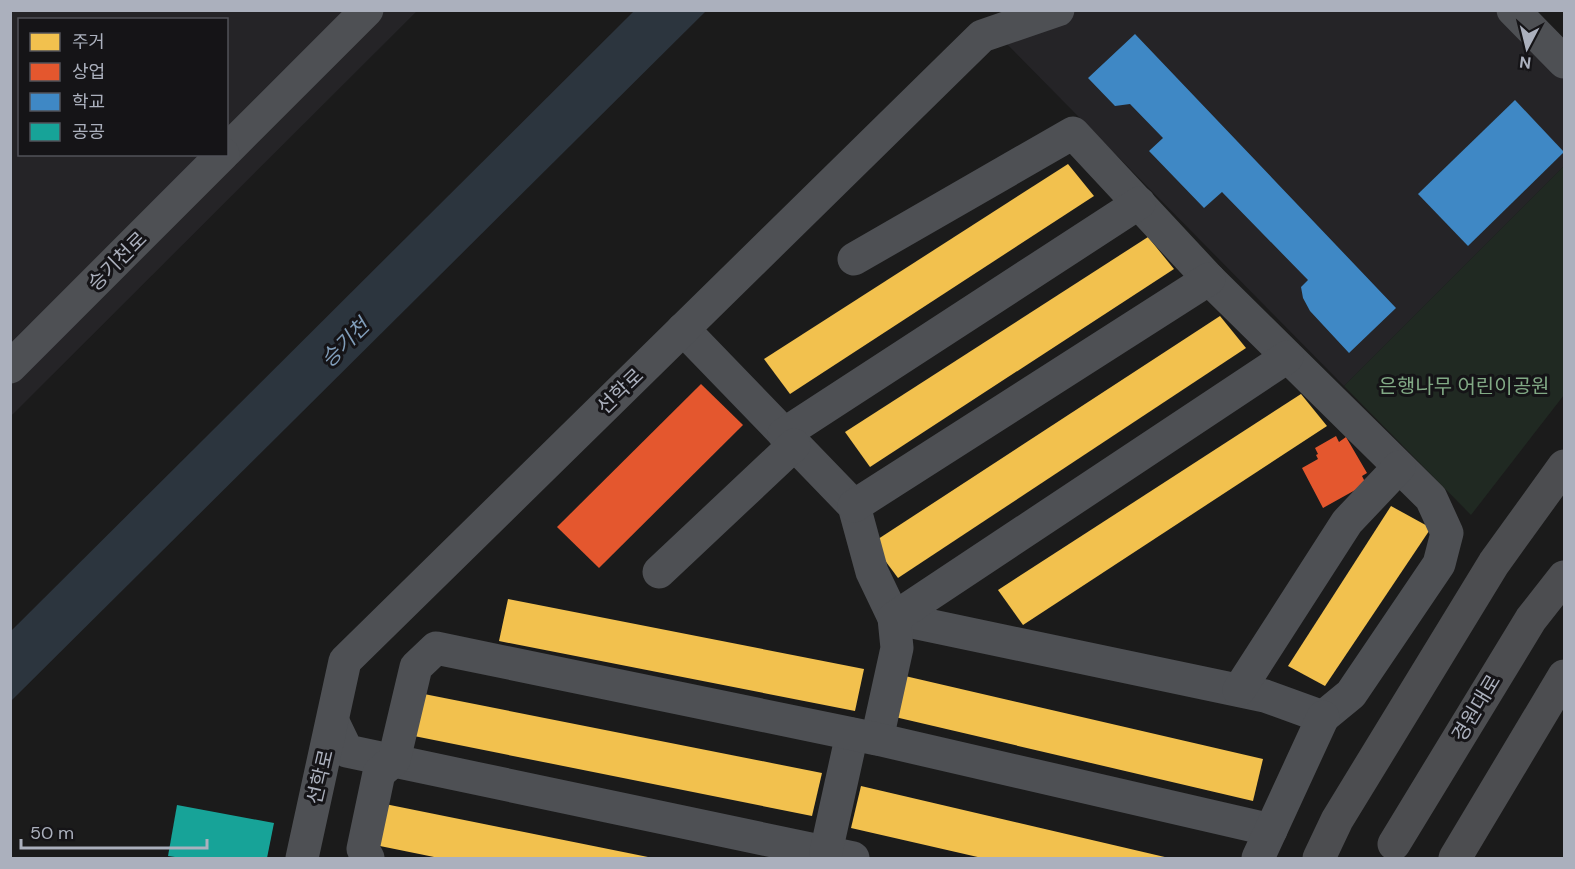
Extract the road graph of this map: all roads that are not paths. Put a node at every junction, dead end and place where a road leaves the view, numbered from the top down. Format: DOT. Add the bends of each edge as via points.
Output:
graph roads {
  1 [pos="367,10"];
  2 [pos="1058,10"];
  3 [pos="1514,10"];
  4 [pos="1564,62"];
  5 [pos="228,149"];
  6 [pos="221,156"];
  7 [pos="1139,203"];
  8 [pos="854,259"];
  9 [pos="1209,279"];
  10 [pos="683,329"];
  11 [pos="1287,357"];
  12 [pos="10,367"];
  13 [pos="789,439"];
  14 [pos="1564,466"];
  15 [pos="1399,467"];
  16 [pos="854,506"];
  17 [pos="659,572"];
  18 [pos="1564,577"];
  19 [pos="894,618"];
  20 [pos="1564,676"];
  21 [pos="1239,690"];
  22 [pos="1323,717"];
  23 [pos="333,722"];
  24 [pos="865,737"];
  25 [pos="394,760"];
  26 [pos="1265,844"];
  27 [pos="1394,844"];
  28 [pos="762,849"];
  29 [pos="840,855"];
  30 [pos="302,858"];
  31 [pos="368,858"];
  32 [pos="1319,858"];
  33 [pos="1455,858"];
  1 -- 5 [label="street"];
  2 -- 10 [label="street, 선학로" via="982,36"];
  3 -- 4 [label="street"];
  6 -- 12 [label="street, 승기천로"];
  7 -- 8 [label="street" via="1073,133"];
  7 -- 9 [label="street"];
  7 -- 13 [label="street"];
  9 -- 11 [label="street"];
  9 -- 16 [label="street"];
  10 -- 13 [label="street"];
  10 -- 23 [label="street, 선학로" via="345,661"];
  11 -- 15 [label="street"];
  11 -- 19 [label="street"];
  13 -- 16 [label="street"];
  13 -- 17 [label="street"];
  14 -- 32 [label="main road" via="1494,563 1337,820"];
  15 -- 21 [label="street" via="1347,522"];
  15 -- 22 [label="street" via="1431,498 1447,533 1438,564 1351,694"];
  16 -- 19 [label="street" via="872,572"];
  18 -- 27 [label="main road, 경원대로" via="1531,619"];
  19 -- 21 [label="street"];
  19 -- 24 [label="street" via="897,648"];
  20 -- 33 [label="main road"];
  21 -- 22 [label="street"];
  22 -- 26 [label="street"];
  23 -- 25 [label="street" via="348,751"];
  23 -- 30 [label="street, 선학로"];
  24 -- 25 [label="street" via="436,648 416,667"];
  24 -- 26 [label="street"];
  24 -- 29 [label="street"];
  25 -- 28 [label="street"];
  25 -- 31 [label="street" via="379,773 363,849"];
  28 -- 29 [label="street"];
}
